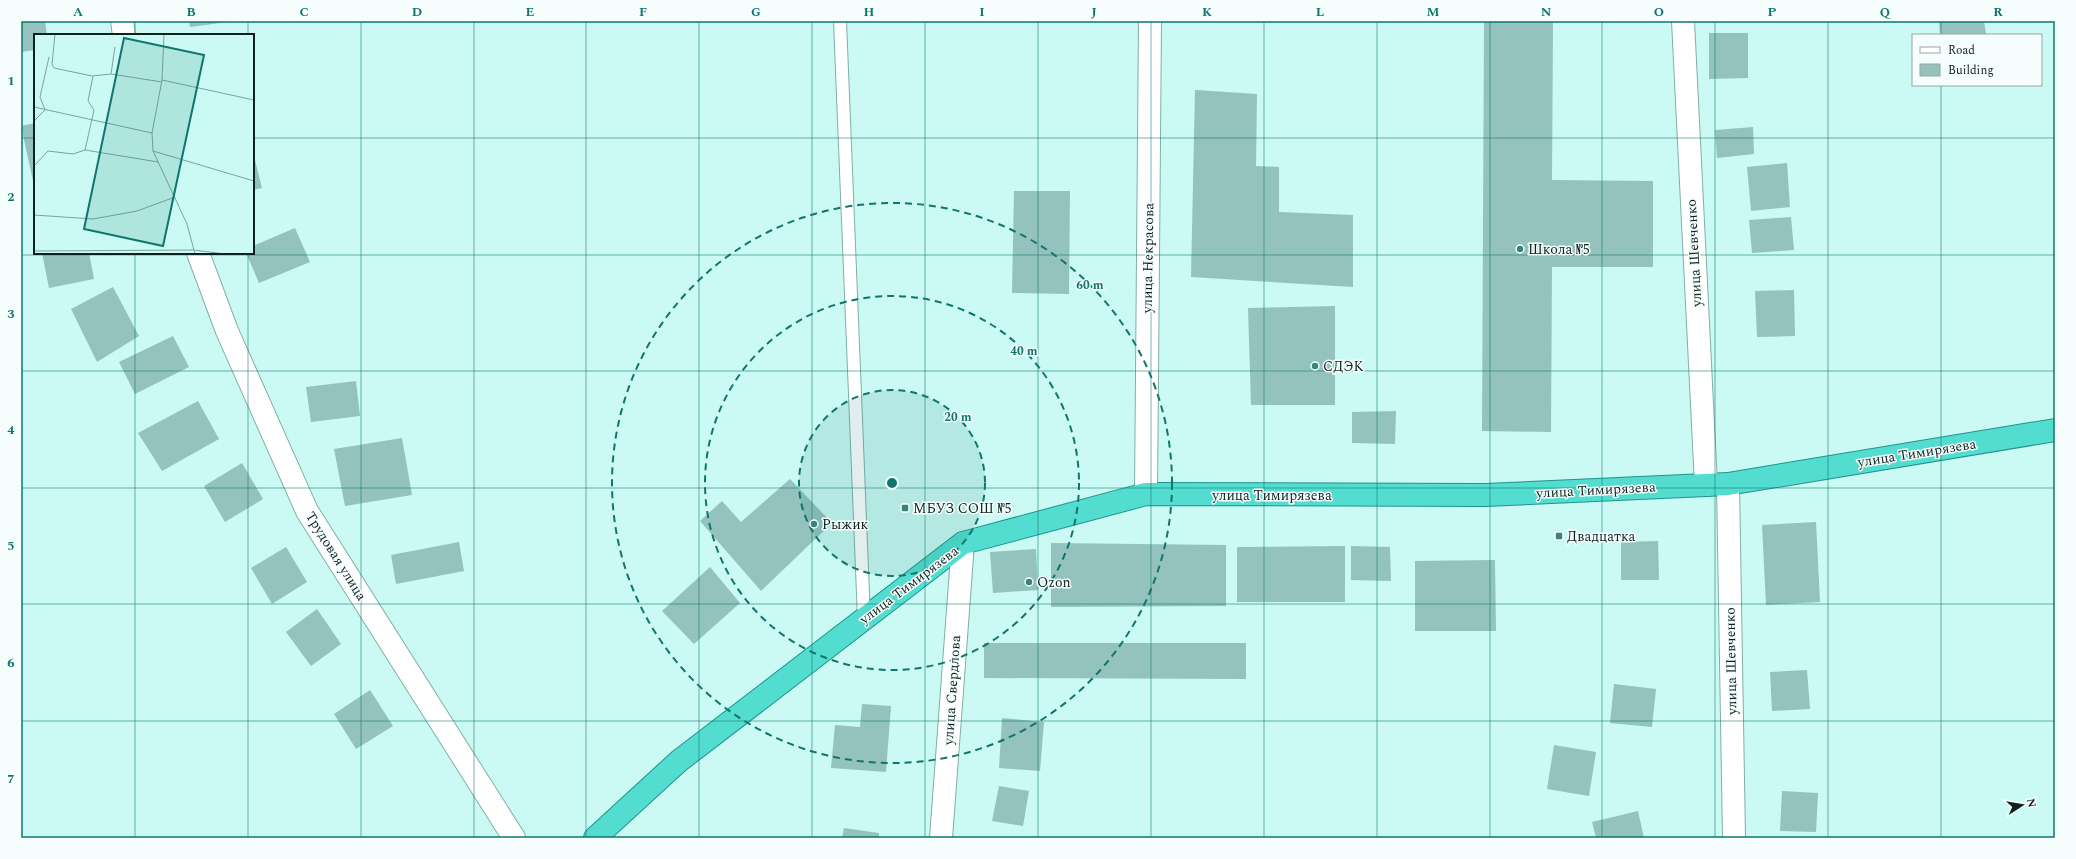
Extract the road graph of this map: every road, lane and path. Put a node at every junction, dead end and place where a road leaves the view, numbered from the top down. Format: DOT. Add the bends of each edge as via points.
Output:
graph roads {
  1 [pos="122,21"];
  2 [pos="840,21"];
  3 [pos="1150,21"];
  4 [pos="1683,21"];
  5 [pos="124,34"];
  6 [pos="198,254"];
  7 [pos="2055,430"];
  8 [pos="1728,484"];
  9 [pos="1706,485"];
  10 [pos="1146,494"];
  11 [pos="963,543"];
  12 [pos="864,619"];
  13 [pos="514,838"];
  14 [pos="595,838"];
  15 [pos="942,838"];
  16 [pos="1734,838"];
  1 -- 5 [label="street"];
  2 -- 12 [label="lane"];
  3 -- 10 [label="street, улица Некрасова"];
  4 -- 9 [label="street, улица Шевченко"];
  6 -- 13 [label="street, Трудовая улица" via="226,331 307,511"];
  7 -- 8 [label="highway, улица Тимирязева"];
  8 -- 9 [label="highway, улица Тимирязева"];
  8 -- 16 [label="street, улица Шевченко"];
  9 -- 10 [label="highway, улица Тимирязева" via="1485,495"];
  10 -- 11 [label="highway, улица Тимирязева"];
  11 -- 12 [label="highway, улица Тимирязева"];
  11 -- 15 [label="street, улица Свердлова"];
  12 -- 14 [label="highway, улица Тимирязева" via="679,761"];
}
